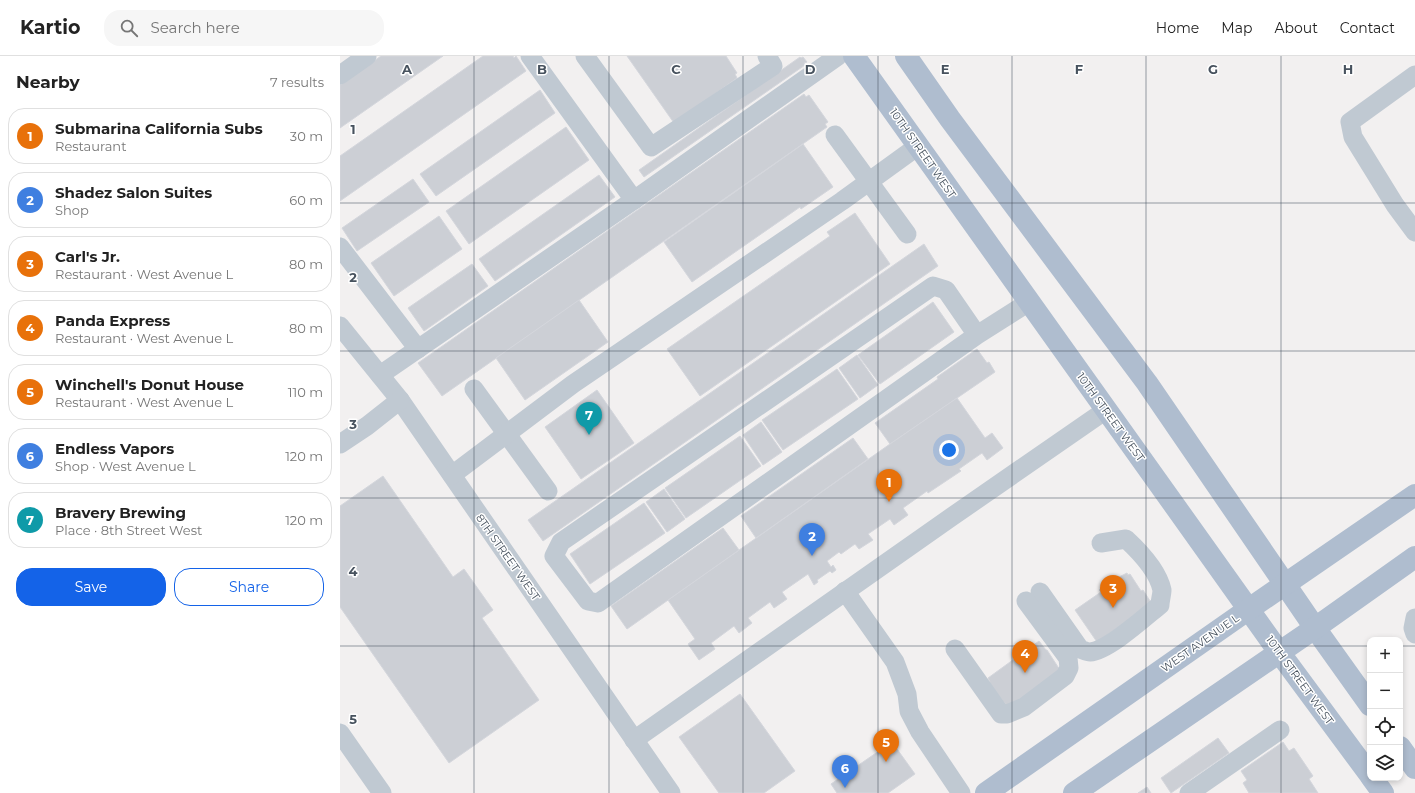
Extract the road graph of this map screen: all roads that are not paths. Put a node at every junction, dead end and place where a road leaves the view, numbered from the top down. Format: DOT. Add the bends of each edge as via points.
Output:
graph roads {
  1 [pos="367,56"];
  2 [pos="530,56"];
  3 [pos="585,56"];
  4 [pos="767,56"];
  5 [pos="838,56"];
  6 [pos="854,56"];
  7 [pos="906,56"];
  8 [pos="340,75"];
  9 [pos="1415,75"];
  10 [pos="835,135"];
  11 [pos="918,146"];
  12 [pos="869,182"];
  13 [pos="634,200"];
  14 [pos="1415,232"];
  15 [pos="907,234"];
  16 [pos="340,246"];
  17 [pos="1029,302"];
  18 [pos="340,326"];
  19 [pos="977,335"];
  20 [pos="418,349"];
  21 [pos="380,375"];
  22 [pos="474,389"];
  23 [pos="400,400"];
  24 [pos="1106,410"];
  25 [pos="507,434"];
  26 [pos="340,444"];
  27 [pos="452,475"];
  28 [pos="548,491"];
  29 [pos="1415,495"];
  30 [pos="1101,543"];
  31 [pos="1415,557"];
  32 [pos="1286,585"];
  33 [pos="845,591"];
  34 [pos="1249,609"];
  35 [pos="1415,618"];
  36 [pos="1315,628"];
  37 [pos="1415,634"];
  38 [pos="955,649"];
  39 [pos="1279,652"];
  40 [pos="1367,701"];
  41 [pos="1280,730"];
  42 [pos="340,733"];
  43 [pos="634,740"];
  44 [pos="1403,751"];
  45 [pos="1415,768"];
  46 [pos="1367,771"];
  47 [pos="1374,781"];
  48 [pos="382,793"];
  49 [pos="671,793"];
  50 [pos="961,793"];
  51 [pos="986,793"];
  52 [pos="1074,793"];
  53 [pos="1189,793"];
  54 [pos="1383,793"];
  1 -- 8 [label="street"];
  2 -- 13 [label="street"];
  3 -- 4 [label="street" via="651,147 773,66"];
  5 -- 13 [label="street"];
  6 -- 11 [label="main road, 10TH STREET WEST"];
  7 -- 32 [label="main road" via="1147,383"];
  9 -- 14 [label="street" via="1350,122 1353,137"];
  10 -- 12 [label="street"];
  11 -- 12 [label="street"];
  11 -- 17 [label="main road, 10TH STREET WEST"];
  12 -- 15 [label="street"];
  12 -- 25 [label="street" via="573,384"];
  13 -- 20 [label="street"];
  16 -- 20 [label="street"];
  17 -- 19 [label="street"];
  17 -- 24 [label="main road, 10TH STREET WEST"];
  18 -- 21 [label="street, 8TH STREET WEST"];
  19 -- 19 [label="street" via="598,603 588,601 554,556 561,542 933,286 946,290"];
  20 -- 21 [label="street"];
  21 -- 23 [label="street, 8TH STREET WEST"];
  22 -- 25 [label="street"];
  23 -- 26 [label="street"];
  23 -- 27 [label="street, 8TH STREET WEST"];
  24 -- 33 [label="street"];
  24 -- 34 [label="main road, 10TH STREET WEST"];
  25 -- 27 [label="street"];
  25 -- 28 [label="street"];
  27 -- 43 [label="street, 8TH STREET WEST"];
  29 -- 32 [label="main road, WEST AVENUE L"];
  30 -- 38 [label="street" via="1126,539 1142,554 1155,573 1162,590 1160,605 1130,630 1102,648 1089,652 1080,649 1033,596 1068,658 1069,668 1065,676 1024,707 1001,714"];
  31 -- 36 [label="main road"];
  32 -- 34 [label="main road, WEST AVENUE L"];
  32 -- 36 [label="main road"];
  33 -- 43 [label="street"];
  33 -- 50 [label="street" via="895,662 907,694 909,711"];
  34 -- 39 [label="main road, 10TH STREET WEST"];
  34 -- 51 [label="main road, WEST AVENUE L"];
  35 -- 37 [label="street"];
  36 -- 39 [label="main road"];
  36 -- 40 [label="main road"];
  39 -- 46 [label="main road, 10TH STREET WEST"];
  39 -- 52 [label="main road"];
  41 -- 53 [label="street"];
  42 -- 48 [label="street"];
  43 -- 49 [label="street, 8TH STREET WEST"];
  44 -- 45 [label="main road"];
  47 -- 54 [label="main road"];
}
